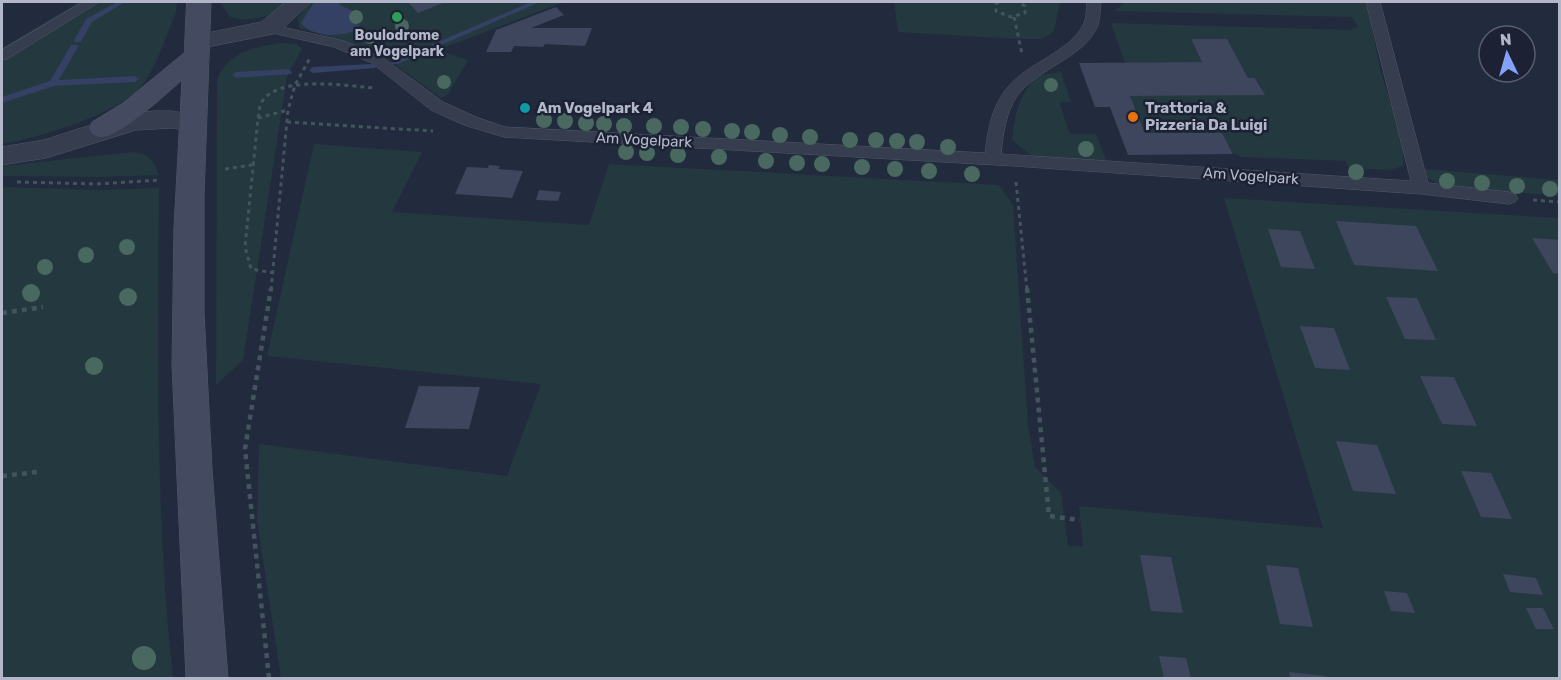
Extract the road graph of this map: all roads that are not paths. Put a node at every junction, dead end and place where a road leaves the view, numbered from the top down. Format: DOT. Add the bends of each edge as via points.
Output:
graph roads {
  1 [pos="92,2"];
  2 [pos="199,2"];
  3 [pos="299,2"];
  4 [pos="1094,2"];
  5 [pos="1373,2"];
  6 [pos="269,28"];
  7 [pos="196,49"];
  8 [pos="2,56"];
  9 [pos="102,128"];
  10 [pos="191,130"];
  11 [pos="49,147"];
  12 [pos="2,156"];
  13 [pos="992,159"];
  14 [pos="1421,188"];
  15 [pos="1509,198"];
  16 [pos="207,678"];
  1 -- 8 [label="lane"];
  2 -- 7 [label="main road"];
  3 -- 6 [label="street"];
  4 -- 13 [label="lane" via="1090,27 1056,59 1025,78 1006,100"];
  5 -- 14 [label="lane"];
  6 -- 7 [label="street"];
  6 -- 13 [label="lane, Am Vogelpark" via="339,44 377,60 437,106 504,132"];
  7 -- 9 [label="main road" via="132,109"];
  7 -- 10 [label="main road"];
  9 -- 10 [label="street" via="171,118"];
  9 -- 11 [label="street"];
  10 -- 11 [label="street" via="90,149"];
  10 -- 16 [label="main road" via="188,261 193,481"];
  11 -- 12 [label="street"];
  13 -- 14 [label="lane, Am Vogelpark"];
  14 -- 15 [label="lane, Am Vogelpark"];
}
